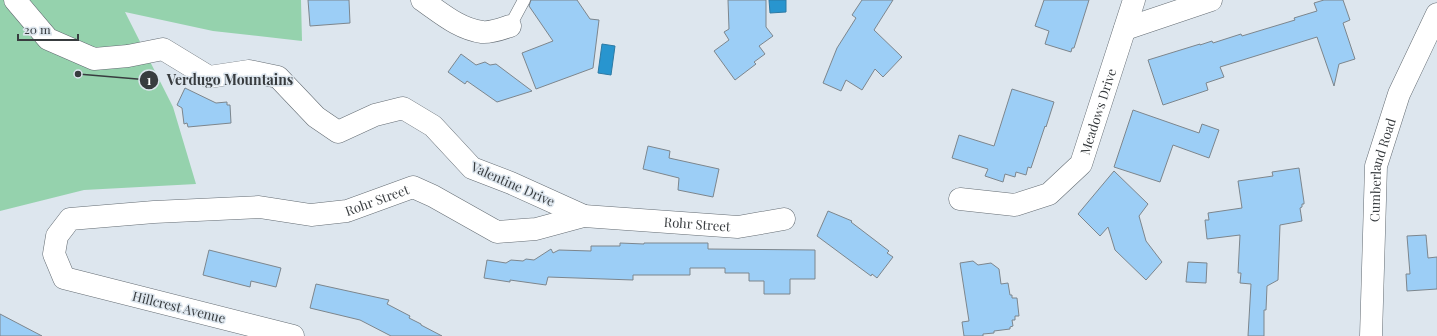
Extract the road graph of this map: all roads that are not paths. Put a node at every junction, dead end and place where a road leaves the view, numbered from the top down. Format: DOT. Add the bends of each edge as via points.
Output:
graph roads {
  1 [pos="15,0"];
  2 [pos="422,0"];
  3 [pos="524,0"];
  4 [pos="1134,0"];
  5 [pos="1211,0"];
  6 [pos="1437,14"];
  7 [pos="510,26"];
  8 [pos="1125,29"];
  9 [pos="960,199"];
  10 [pos="584,216"];
  11 [pos="784,219"];
  12 [pos="64,278"];
  13 [pos="293,336"];
  14 [pos="1371,336"];
  1 -- 10 [label="street, Valentine Drive" via="48,39 94,59 163,49 209,77 249,71 278,77 316,116 338,132 375,115 403,108 433,126 472,168"];
  2 -- 7 [label="street" via="456,23 470,29 483,32"];
  3 -- 7 [label="lane"];
  4 -- 8 [label="street, Meadows Drive"];
  5 -- 8 [label="street"];
  6 -- 14 [label="street, Cumberland Road" via="1400,94 1376,166"];
  8 -- 9 [label="street, Meadows Drive" via="1082,164 1049,194 1015,205"];
  10 -- 11 [label="street, Rohr Street" via="738,227"];
  10 -- 12 [label="street, Rohr Street" via="536,229 497,232 413,187 347,211 311,215 259,207 70,219 57,236 54,254"];
  12 -- 13 [label="street, Hillcrest Avenue"];
}
